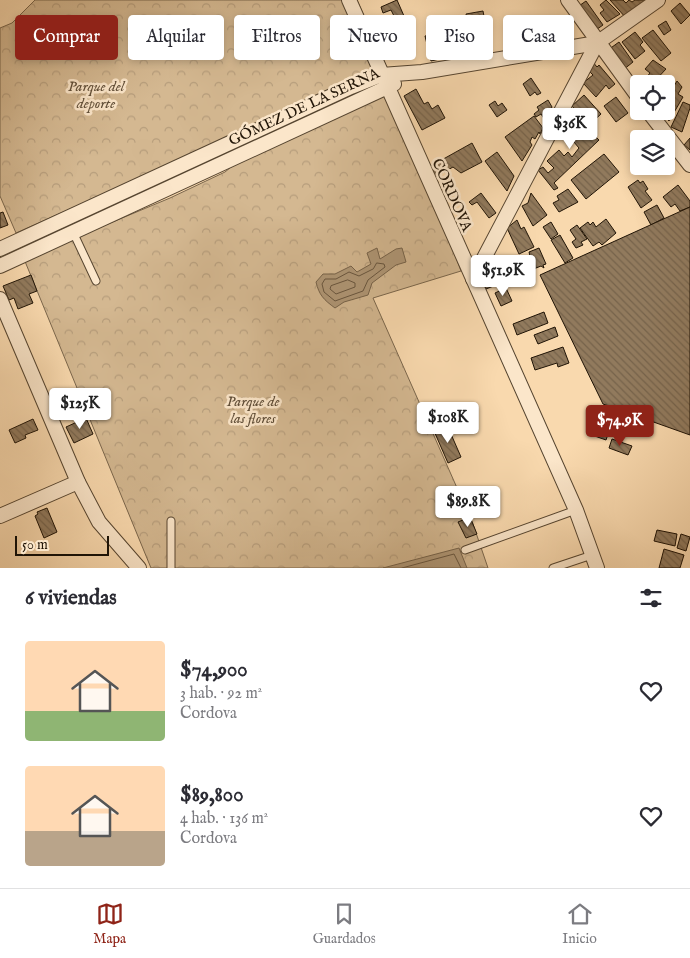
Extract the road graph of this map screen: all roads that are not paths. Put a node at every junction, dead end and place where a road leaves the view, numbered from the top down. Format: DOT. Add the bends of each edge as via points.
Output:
graph roads {
  1 [pos="349,0"];
  2 [pos="568,0"];
  3 [pos="658,0"];
  4 [pos="597,43"];
  5 [pos="384,81"];
  6 [pos="630,86"];
  7 [pos="655,120"];
  8 [pos="256,131"];
  9 [pos="264,144"];
  10 [pos="690,165"];
  11 [pos="125,200"];
  12 [pos="73,232"];
  13 [pos="0,249"];
  14 [pos="0,266"];
  15 [pos="473,278"];
  16 [pos="96,281"];
  17 [pos="0,298"];
  18 [pos="78,482"];
  19 [pos="576,510"];
  20 [pos="1,513"];
  21 [pos="171,521"];
  22 [pos="465,550"];
  23 [pos="594,561"];
  24 [pos="140,568"];
  25 [pos="171,568"];
  26 [pos="553,568"];
  1 -- 5 [label="street, CORDOVA"];
  2 -- 4 [label="street"];
  3 -- 4 [label="street"];
  4 -- 5 [label="street, GÓMEZ DE LA SERNA"];
  4 -- 6 [label="street"];
  4 -- 15 [label="street"];
  5 -- 8 [label="street, GÓMEZ DE LA SERNA"];
  5 -- 9 [label="street, GÓMEZ DE LA SERNA"];
  5 -- 15 [label="street, CORDOVA"];
  7 -- 10 [label="street"];
  8 -- 9 [label="street"];
  8 -- 11 [label="street, GÓMEZ DE LA SERNA"];
  9 -- 11 [label="street, GÓMEZ DE LA SERNA"];
  11 -- 12 [label="street, GÓMEZ DE LA SERNA"];
  11 -- 13 [label="street, GÓMEZ DE LA SERNA"];
  12 -- 14 [label="street, GÓMEZ DE LA SERNA"];
  12 -- 16 [label="lane"];
  15 -- 19 [label="street, CORDOVA"];
  17 -- 18 [label="street"];
  18 -- 20 [label="street"];
  18 -- 24 [label="street" via="99,522"];
  19 -- 22 [label="lane"];
  19 -- 23 [label="street, CORDOVA"];
  21 -- 25 [label="lane"];
  23 -- 26 [label="lane"];
}
